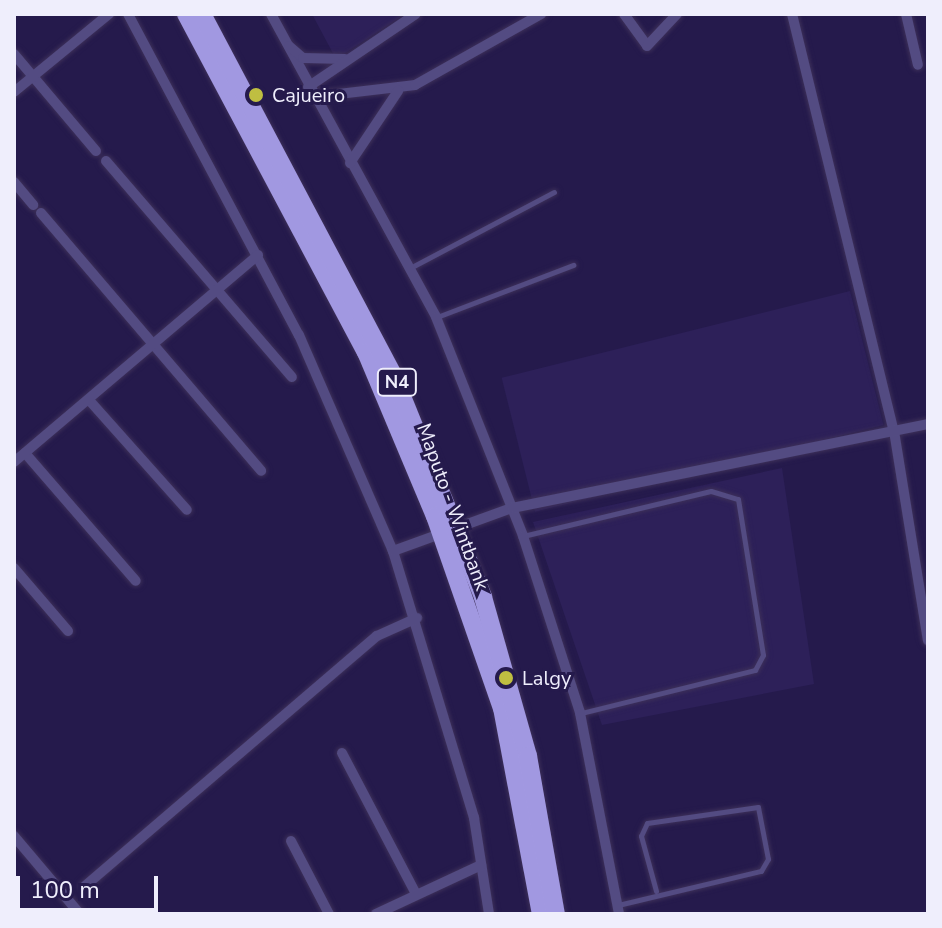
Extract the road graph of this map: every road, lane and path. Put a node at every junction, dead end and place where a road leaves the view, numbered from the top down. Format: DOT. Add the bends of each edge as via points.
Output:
graph roads {
  1 [pos="109,14"];
  2 [pos="128,14"];
  3 [pos="186,14"];
  4 [pos="202,14"];
  5 [pos="271,14"];
  6 [pos="416,14"];
  7 [pos="541,14"];
  8 [pos="624,14"];
  9 [pos="677,14"];
  10 [pos="792,14"];
  11 [pos="906,14"];
  12 [pos="285,42"];
  13 [pos="14,54"];
  14 [pos="346,59"];
  15 [pos="918,65"];
  16 [pos="32,76"];
  17 [pos="398,91"];
  18 [pos="14,92"];
  19 [pos="310,92"];
  20 [pos="96,151"];
  21 [pos="106,161"];
  22 [pos="350,163"];
  23 [pos="14,182"];
  24 [pos="554,192"];
  25 [pos="258,255"];
  26 [pos="573,265"];
  27 [pos="407,269"];
  28 [pos="217,290"];
  29 [pos="436,317"];
  30 [pos="155,346"];
  31 [pos="292,377"];
  32 [pos="89,400"];
  33 [pos="928,424"];
  34 [pos="894,431"];
  35 [pos="25,453"];
  36 [pos="14,462"];
  37 [pos="261,471"];
  38 [pos="512,508"];
  39 [pos="187,510"];
  40 [pos="448,531"];
  41 [pos="523,536"];
  42 [pos="393,551"];
  43 [pos="14,568"];
  44 [pos="136,581"];
  45 [pos="417,618"];
  46 [pos="68,631"];
  47 [pos="928,640"];
  48 [pos="580,713"];
  49 [pos="342,753"];
  50 [pos="14,836"];
  51 [pos="291,841"];
  52 [pos="481,865"];
  53 [pos="85,886"];
  54 [pos="656,891"];
  55 [pos="416,894"];
  56 [pos="618,909"];
  57 [pos="80,914"];
  58 [pos="329,914"];
  59 [pos="376,914"];
  60 [pos="489,914"];
  61 [pos="541,914"];
  62 [pos="556,914"];
  1 -- 16 [label="street"];
  2 -- 25 [label="street"];
  3 -- 40 [label="highway, Maputo - Wintbank / N4" via="371,363"];
  4 -- 40 [label="highway, Maputo - Wintbank / N4" via="395,379"];
  5 -- 12 [label="street"];
  6 -- 14 [label="street"];
  7 -- 17 [label="street"];
  8 -- 9 [label="street" via="647,46"];
  10 -- 34 [label="street"];
  11 -- 15 [label="street"];
  12 -- 14 [label="street" via="303,58"];
  12 -- 19 [label="street"];
  13 -- 16 [label="street"];
  14 -- 19 [label="street"];
  16 -- 18 [label="street"];
  16 -- 20 [label="street"];
  17 -- 19 [label="street"];
  17 -- 22 [label="street"];
  19 -- 22 [label="street"];
  21 -- 28 [label="street"];
  22 -- 27 [label="street"];
  23 -- 30 [label="street"];
  24 -- 27 [label="lane"];
  25 -- 28 [label="street"];
  25 -- 42 [label="street"];
  26 -- 29 [label="lane"];
  27 -- 29 [label="street"];
  28 -- 30 [label="street"];
  28 -- 31 [label="street"];
  29 -- 38 [label="street"];
  30 -- 32 [label="street"];
  30 -- 37 [label="street"];
  32 -- 35 [label="street"];
  32 -- 39 [label="street"];
  33 -- 34 [label="street"];
  34 -- 38 [label="street"];
  34 -- 47 [label="street"];
  35 -- 36 [label="street"];
  35 -- 44 [label="street"];
  38 -- 40 [label="street"];
  38 -- 41 [label="street"];
  40 -- 42 [label="street"];
  40 -- 61 [label="highway, Maputo - Wintbank / N4" via="498,693"];
  40 -- 62 [label="highway, Maputo - Wintbank / N4" via="516,705"];
  41 -- 48 [label="street"];
  41 -- 48 [label="lane" via="711,491 738,499 763,655 755,670"];
  42 -- 45 [label="street"];
  43 -- 46 [label="street"];
  45 -- 52 [label="street"];
  45 -- 53 [label="street" via="377,636"];
  48 -- 56 [label="street"];
  49 -- 55 [label="street"];
  50 -- 57 [label="street"];
  51 -- 58 [label="street"];
  52 -- 55 [label="street"];
  52 -- 60 [label="street"];
  54 -- 54 [label="lane" via="766,866 758,807 647,823 641,836"];
  54 -- 56 [label="lane"];
  55 -- 59 [label="street"];
}
